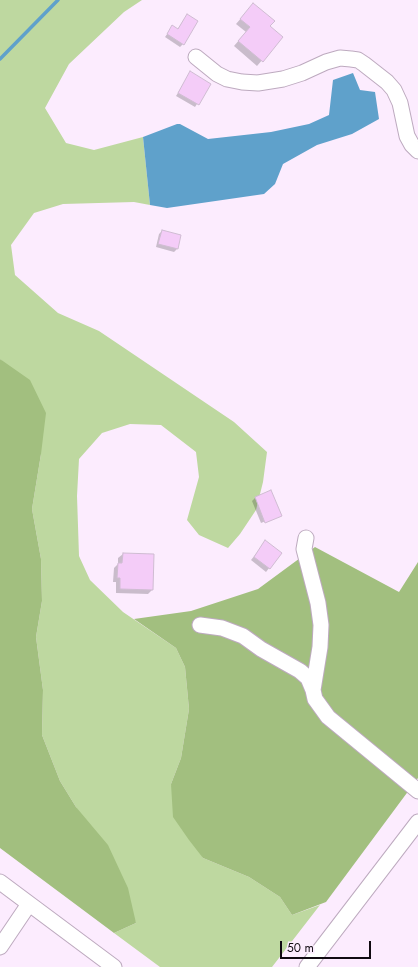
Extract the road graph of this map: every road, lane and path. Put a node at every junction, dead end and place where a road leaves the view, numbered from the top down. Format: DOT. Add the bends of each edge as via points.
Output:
graph roads {
  1 [pos="196,57"];
  2 [pos="418,151"];
  3 [pos="306,538"];
  4 [pos="200,625"];
  5 [pos="313,690"];
  6 [pos="418,791"];
  7 [pos="418,822"];
  8 [pos="0,882"];
  9 [pos="29,904"];
  10 [pos="0,947"];
  11 [pos="114,967"];
  12 [pos="307,967"];
  1 -- 2 [label="street" via="227,79 258,83 283,79 340,58 358,60 394,90 400,103 406,136"];
  3 -- 5 [label="street" via="304,549 321,625"];
  4 -- 5 [label="street" via="222,628 243,636 300,671 308,678"];
  5 -- 6 [label="street" via="315,699 328,717"];
  7 -- 12 [label="street"];
  8 -- 9 [label="street"];
  9 -- 10 [label="street"];
  9 -- 11 [label="street"];
}
